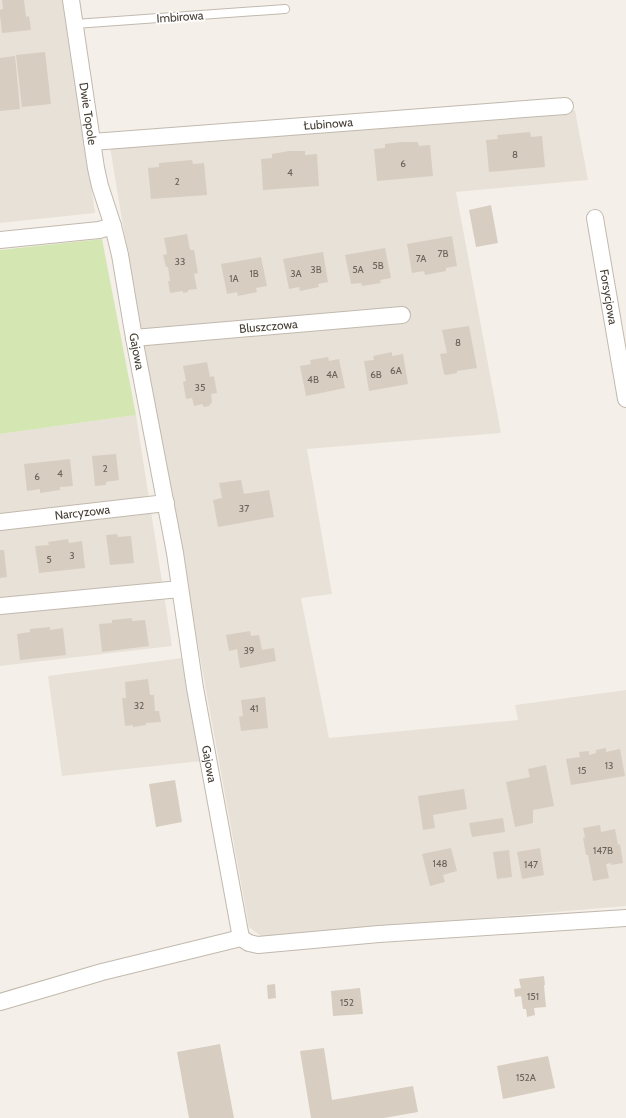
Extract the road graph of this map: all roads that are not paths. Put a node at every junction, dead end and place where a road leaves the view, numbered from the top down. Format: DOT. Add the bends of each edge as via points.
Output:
graph roads {
  1 [pos="71,0"];
  2 [pos="285,9"];
  3 [pos="75,24"];
  4 [pos="565,106"];
  5 [pos="92,142"];
  6 [pos="595,218"];
  7 [pos="113,226"];
  8 [pos="0,240"];
  9 [pos="402,315"];
  10 [pos="134,338"];
  11 [pos="626,399"];
  12 [pos="166,503"];
  13 [pos="0,522"];
  14 [pos="180,589"];
  15 [pos="0,606"];
  16 [pos="626,918"];
  17 [pos="241,938"];
  18 [pos="0,1002"];
  1 -- 3 [label="street, Dwie Topole"];
  2 -- 3 [label="lane, Imbirowa"];
  3 -- 5 [label="street, Dwie Topole"];
  4 -- 5 [label="street, Łubinowa"];
  5 -- 7 [label="street, Dwie Topole" via="100,186"];
  6 -- 11 [label="street, Forsycjowa"];
  7 -- 8 [label="street" via="100,230"];
  7 -- 10 [label="street, Gajowa"];
  9 -- 10 [label="street, Bluszczowa"];
  10 -- 12 [label="street, Gajowa"];
  12 -- 13 [label="street, Narcyzowa"];
  12 -- 14 [label="street, Gajowa"];
  14 -- 15 [label="street"];
  14 -- 17 [label="street, Gajowa" via="195,688"];
  16 -- 17 [label="street" via="379,934 258,945"];
  17 -- 18 [label="street" via="102,972"];
}
